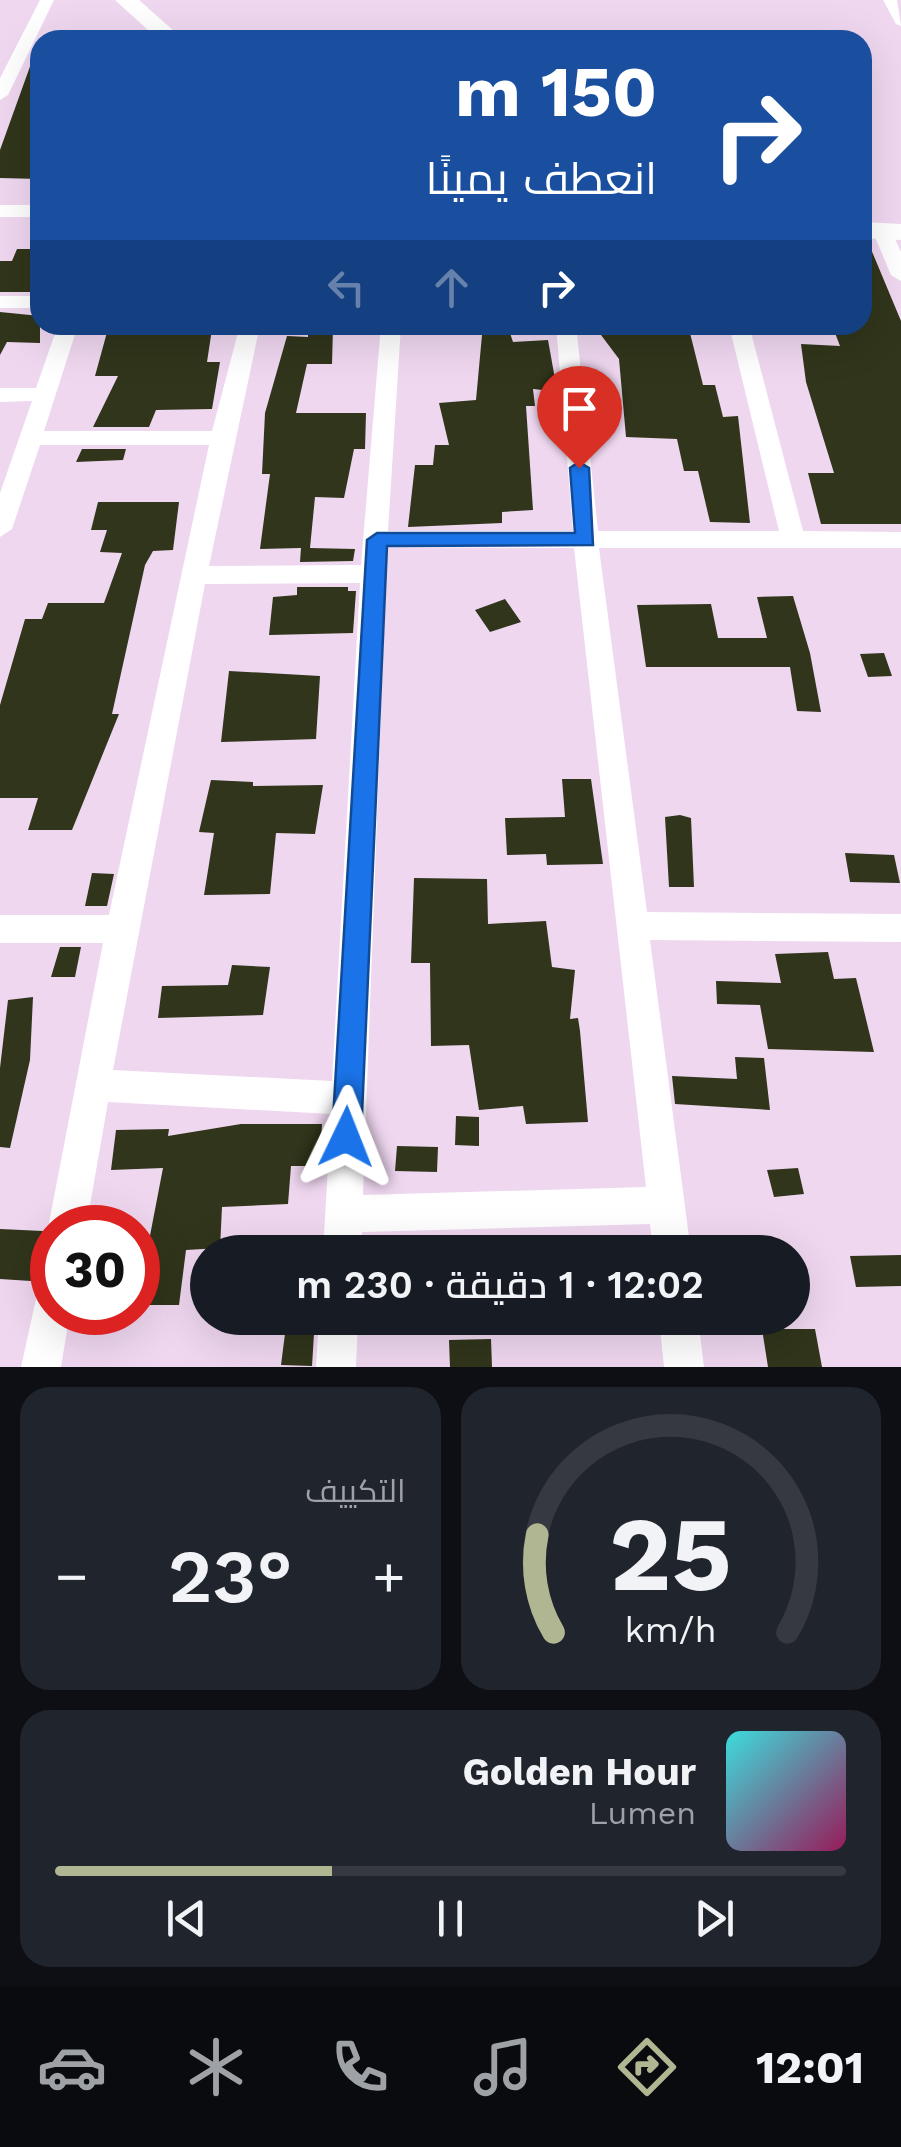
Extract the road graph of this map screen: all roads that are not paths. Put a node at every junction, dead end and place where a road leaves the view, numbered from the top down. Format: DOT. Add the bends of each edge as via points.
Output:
graph roads {
  1 [pos="46,0"];
  2 [pos="126,0"];
  3 [pos="890,0"];
  4 [pos="901,21"];
  5 [pos="162,30"];
  6 [pos="7,60"];
  7 [pos="0,95"];
  8 [pos="0,210"];
  9 [pos="30,210"];
  10 [pos="882,231"];
  11 [pos="901,276"];
  12 [pos="0,302"];
  13 [pos="30,302"];
  14 [pos="65,335"];
  15 [pos="248,335"];
  16 [pos="390,335"];
  17 [pos="567,335"];
  18 [pos="742,335"];
  19 [pos="0,394"];
  20 [pos="44,394"];
  21 [pos="32,438"];
  22 [pos="222,438"];
  23 [pos="0,529"];
  24 [pos="793,539"];
  25 [pos="377,540"];
  26 [pos="586,540"];
  27 [pos="901,540"];
  28 [pos="373,574"];
  29 [pos="198,575"];
  30 [pos="632,926"];
  31 [pos="901,928"];
  32 [pos="122,929"];
  33 [pos="0,930"];
  34 [pos="94,1085"];
  35 [pos="348,1098"];
  36 [pos="71,1205"];
  37 [pos="667,1205"];
  38 [pos="344,1214"];
  39 [pos="343,1235"];
  40 [pos="670,1235"];
  41 [pos="47,1335"];
  42 [pos="337,1335"];
  43 [pos="681,1335"];
  44 [pos="41,1367"];
  45 [pos="336,1367"];
  46 [pos="684,1367"];
  1 -- 6 [label="street"];
  2 -- 5 [label="street"];
  3 -- 4 [label="street"];
  6 -- 7 [label="street"];
  8 -- 9 [label="street"];
  10 -- 11 [label="street"];
  12 -- 13 [label="street"];
  14 -- 20 [label="street"];
  15 -- 22 [label="street"];
  16 -- 25 [label="street"];
  17 -- 26 [label="street"];
  18 -- 24 [label="street"];
  19 -- 20 [label="street"];
  20 -- 21 [label="street"];
  21 -- 22 [label="street"];
  21 -- 23 [label="street"];
  22 -- 29 [label="street"];
  24 -- 26 [label="street"];
  24 -- 27 [label="street"];
  25 -- 26 [label="street"];
  25 -- 28 [label="street"];
  26 -- 30 [label="street"];
  28 -- 29 [label="street"];
  28 -- 35 [label="street"];
  29 -- 32 [label="street"];
  30 -- 31 [label="street"];
  30 -- 37 [label="street"];
  32 -- 33 [label="street"];
  32 -- 34 [label="street"];
  34 -- 35 [label="street"];
  34 -- 36 [label="street"];
  35 -- 38 [label="street"];
  37 -- 38 [label="street"];
  37 -- 40 [label="street"];
  38 -- 39 [label="street"];
  41 -- 44 [label="street"];
  42 -- 45 [label="street"];
  43 -- 46 [label="street"];
}
